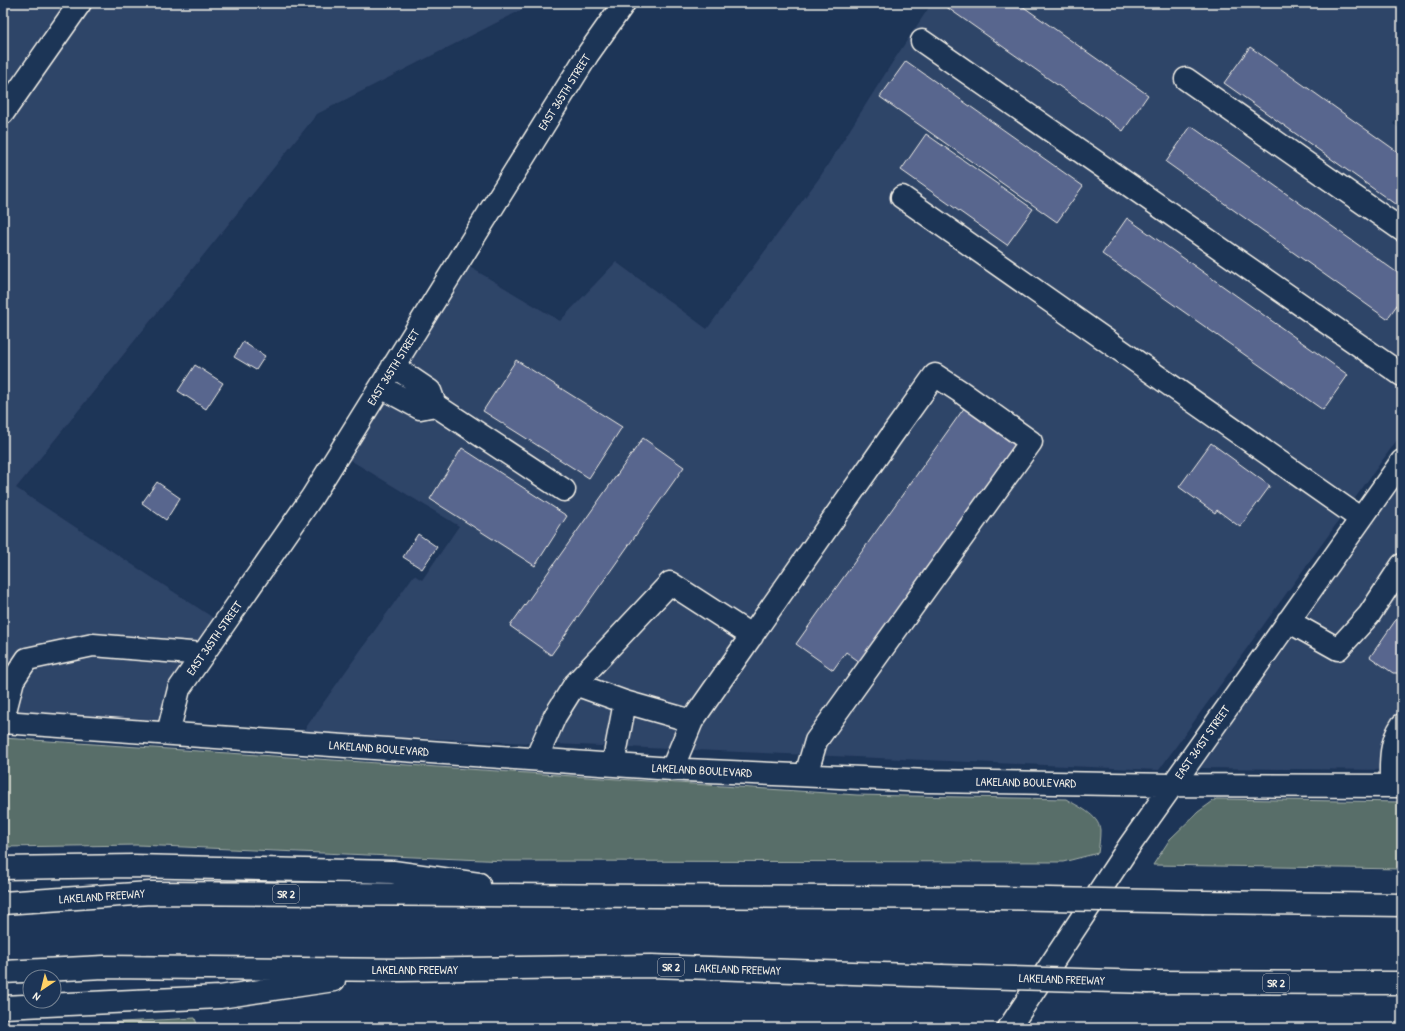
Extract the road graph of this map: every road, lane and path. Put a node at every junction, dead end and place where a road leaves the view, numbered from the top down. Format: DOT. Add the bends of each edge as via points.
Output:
graph roads {
  1 [pos="80,3"];
  2 [pos="624,3"];
  3 [pos="922,41"];
  4 [pos="1186,80"];
  5 [pos="3,113"];
  6 [pos="902,197"];
  7 [pos="1402,230"];
  8 [pos="393,366"];
  9 [pos="1402,375"];
  10 [pos="380,387"];
  11 [pos="435,405"];
  12 [pos="1402,461"];
  13 [pos="1394,489"];
  14 [pos="564,490"];
  15 [pos="1361,519"];
  16 [pos="1402,565"];
  17 [pos="1288,621"];
  18 [pos="752,636"];
  19 [pos="203,654"];
  20 [pos="576,684"];
  21 [pos="625,702"];
  22 [pos="3,721"];
  23 [pos="692,721"];
  24 [pos="1402,725"];
  25 [pos="168,733"];
  26 [pos="536,759"];
  27 [pos="614,765"];
  28 [pos="672,769"];
  29 [pos="806,775"];
  30 [pos="1173,784"];
  31 [pos="1396,786"];
  32 [pos="3,868"];
  33 [pos="570,896"];
  34 [pos="3,903"];
  35 [pos="1402,906"];
  36 [pos="401,970"];
  37 [pos="3,972"];
  38 [pos="1402,983"];
  39 [pos="3,1007"];
  40 [pos="1009,1028"];
  1 -- 5 [label="main road"];
  2 -- 8 [label="main road, EAST 365TH STREET" via="588,54"];
  3 -- 9 [label="main road"];
  4 -- 7 [label="main road"];
  6 -- 15 [label="main road"];
  8 -- 10 [label="main road, EAST 365TH STREET"];
  8 -- 11 [label="main road" via="430,391"];
  10 -- 11 [label="main road" via="420,408"];
  10 -- 19 [label="main road, EAST 365TH STREET" via="312,497"];
  11 -- 14 [label="main road"];
  12 -- 13 [label="main road, EAST 361ST STREET"];
  13 -- 15 [label="main road, EAST 361ST STREET"];
  15 -- 17 [label="main road, EAST 361ST STREET"];
  16 -- 17 [label="main road" via="1369,615 1338,649"];
  17 -- 30 [label="main road, EAST 361ST STREET"];
  18 -- 20 [label="main road" via="670,583"];
  18 -- 23 [label="main road"];
  18 -- 29 [label="main road" via="935,375 1031,442 816,741"];
  19 -- 22 [label="main road" via="93,645 27,659 13,680"];
  19 -- 25 [label="main road, EAST 365TH STREET" via="179,689"];
  20 -- 21 [label="main road"];
  20 -- 26 [label="main road" via="555,716"];
  21 -- 23 [label="main road"];
  21 -- 27 [label="main road"];
  22 -- 25 [label="main road, LAKELAND BOULEVARD"];
  23 -- 28 [label="main road"];
  24 -- 31 [label="main road" via="1391,751"];
  25 -- 26 [label="main road, LAKELAND BOULEVARD"];
  26 -- 27 [label="main road, LAKELAND BOULEVARD"];
  27 -- 28 [label="main road, LAKELAND BOULEVARD"];
  28 -- 29 [label="main road, LAKELAND BOULEVARD"];
  29 -- 30 [label="main road, LAKELAND BOULEVARD" via="928,781"];
  30 -- 31 [label="main road, LAKELAND BOULEVARD"];
  30 -- 40 [label="main road, EAST 361ST STREET"];
  32 -- 33 [label="main road" via="133,866 393,872"];
  33 -- 34 [label="main road, LAKELAND FREEWAY / SR 2" via="150,893"];
  33 -- 35 [label="main road, LAKELAND FREEWAY / SR 2, bridge" via="993,898"];
  36 -- 37 [label="main road, LAKELAND FREEWAY / SR 2" via="104,967"];
  36 -- 38 [label="main road, LAKELAND FREEWAY / SR 2, bridge" via="651,966 1150,982"];
  36 -- 39 [label="main road" via="220,997"];
}
